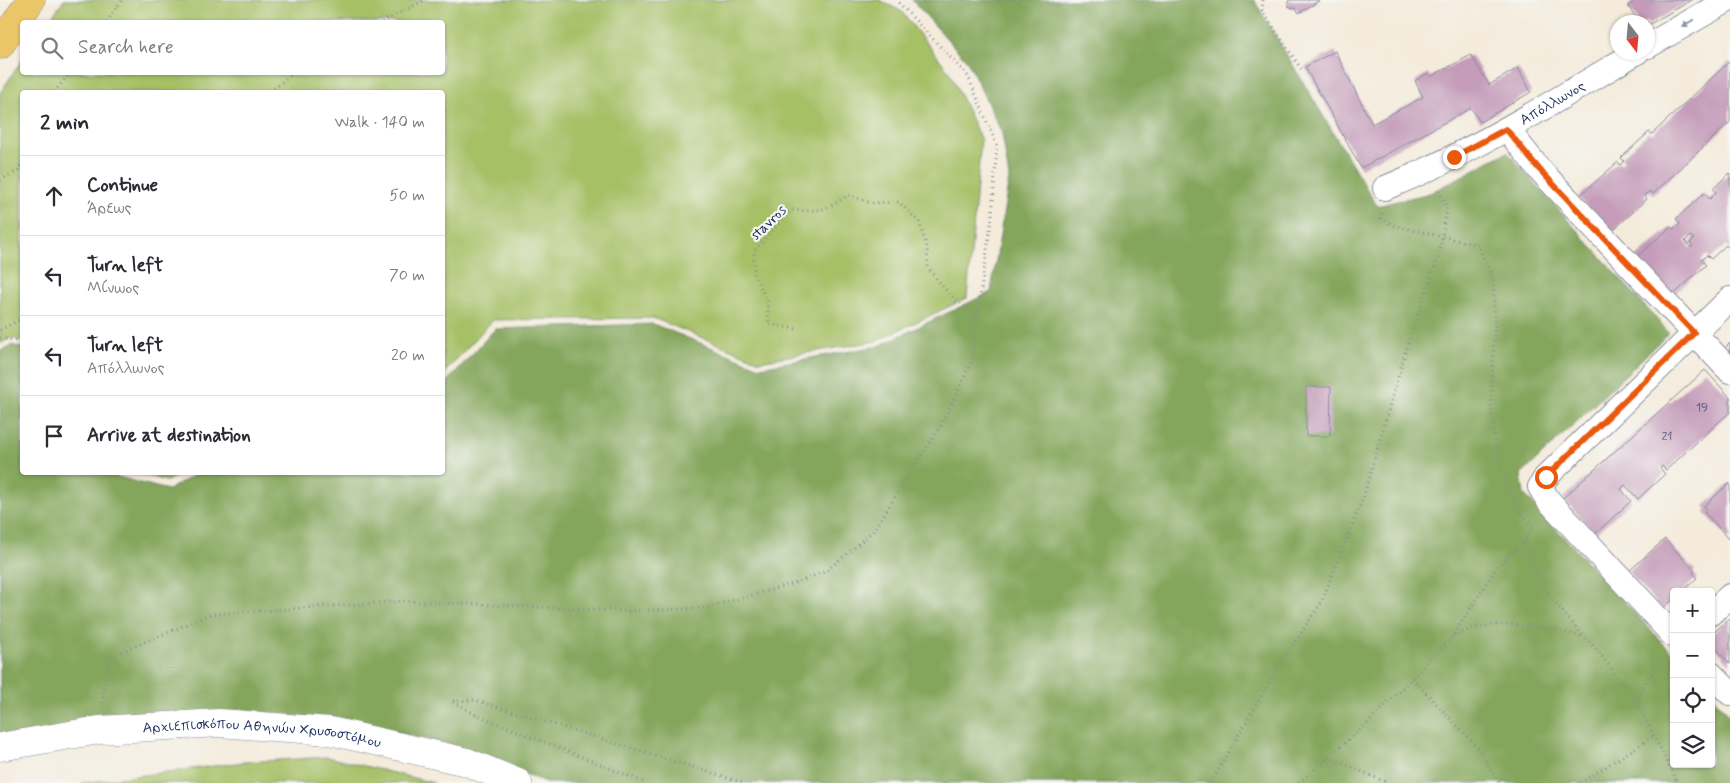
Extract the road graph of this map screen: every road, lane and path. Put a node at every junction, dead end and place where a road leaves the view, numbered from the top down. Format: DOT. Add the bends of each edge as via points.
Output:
graph roads {
  1 [pos="31,0"];
  2 [pos="123,0"];
  3 [pos="425,0"];
  4 [pos="896,0"];
  5 [pos="1263,0"];
  6 [pos="1728,0"];
  7 [pos="108,20"];
  8 [pos="386,20"];
  9 [pos="1655,42"];
  10 [pos="0,45"];
  11 [pos="1623,60"];
  12 [pos="1301,69"];
  13 [pos="68,75"];
  14 [pos="290,75"];
  15 [pos="56,90"];
  16 [pos="272,90"];
  17 [pos="1506,129"];
  18 [pos="20,166"];
  19 [pos="1429,170"];
  20 [pos="0,180"];
  21 [pos="1385,188"];
  22 [pos="1442,236"];
  23 [pos="1730,299"];
  24 [pos="977,317"];
  25 [pos="20,319"];
  26 [pos="796,329"];
  27 [pos="0,330"];
  28 [pos="1694,333"];
  29 [pos="0,338"];
  30 [pos="20,342"];
  31 [pos="1730,371"];
  32 [pos="1538,523"];
  33 [pos="1533,527"];
  34 [pos="1524,542"];
  35 [pos="1730,596"];
  36 [pos="1715,609"];
  37 [pos="1452,637"];
  38 [pos="1584,637"];
  39 [pos="1670,644"];
  40 [pos="1670,646"];
  41 [pos="1412,678"];
  42 [pos="1715,678"];
  43 [pos="1730,693"];
  44 [pos="1636,701"];
  45 [pos="98,730"];
  46 [pos="1654,736"];
  47 [pos="0,747"];
  48 [pos="1329,757"];
  49 [pos="518,783"];
  50 [pos="646,783"];
  51 [pos="744,783"];
  52 [pos="1211,783"];
  53 [pos="1299,783"];
  54 [pos="1388,783"];
  55 [pos="1499,783"];
  56 [pos="1580,783"];
  57 [pos="1678,783"];
  1 -- 10 [label="main road"];
  2 -- 7 [label="path"];
  3 -- 8 [label="path"];
  4 -- 24 [label="path" via="968,76 997,146 992,217"];
  5 -- 12 [label="path" via="1262,10"];
  6 -- 9 [label="street, one-way"];
  11 -- 17 [label="street, Απόλλωνος"];
  13 -- 15 [label="path"];
  14 -- 16 [label="path"];
  17 -- 19 [label="street, Απόλλωνος"];
  17 -- 28 [label="street" via="1539,169"];
  18 -- 20 [label="path" via="18,171"];
  19 -- 21 [label="street, Απόλλωνος"];
  19 -- 22 [label="path" via="1447,208"];
  21 -- 22 [label="path" via="1381,218 1392,225"];
  22 -- 33 [label="path" via="1478,245 1493,279 1495,325 1491,405 1498,461 1517,509"];
  22 -- 52 [label="path" via="1438,258 1407,346 1364,495 1322,600 1274,674"];
  23 -- 28 [label="street"];
  24 -- 26 [label="path, stavros" via="949,294 928,268 927,247 919,222 900,202 872,203 848,195 830,208 808,212 791,210 754,250 754,274 767,301 769,324"];
  24 -- 45 [label="path" via="973,359 943,422 874,530 826,571 799,582 705,608 630,611 405,601 211,614 110,657"];
  25 -- 27 [label="path"];
  28 -- 31 [label="street"];
  28 -- 39 [label="street" via="1546,477 1540,488"];
  29 -- 30 [label="path"];
  32 -- 33 [label="path"];
  33 -- 34 [label="path"];
  34 -- 37 [label="path" via="1497,566"];
  34 -- 38 [label="path" via="1551,598"];
  35 -- 36 [label="street"];
  37 -- 38 [label="path" via="1477,627 1514,624 1553,628"];
  37 -- 41 [label="path"];
  38 -- 44 [label="path"];
  40 -- 44 [label="path"];
  41 -- 48 [label="path"];
  41 -- 55 [label="path" via="1478,748"];
  42 -- 43 [label="street"];
  44 -- 46 [label="path"];
  45 -- 47 [label="street, Αρχιεπισκόπου Αθηνών Χρυσοστόμου"];
  45 -- 49 [label="street, Αρχιεπισκόπου Αθηνών Χρυσοστόμου" via="219,722 330,732 467,762"];
  46 -- 56 [label="path"];
  46 -- 57 [label="path"];
  48 -- 53 [label="path"];
  48 -- 54 [label="path"];
  50 -- 51 [label="path" via="475,714 453,701 474,700"];
}
